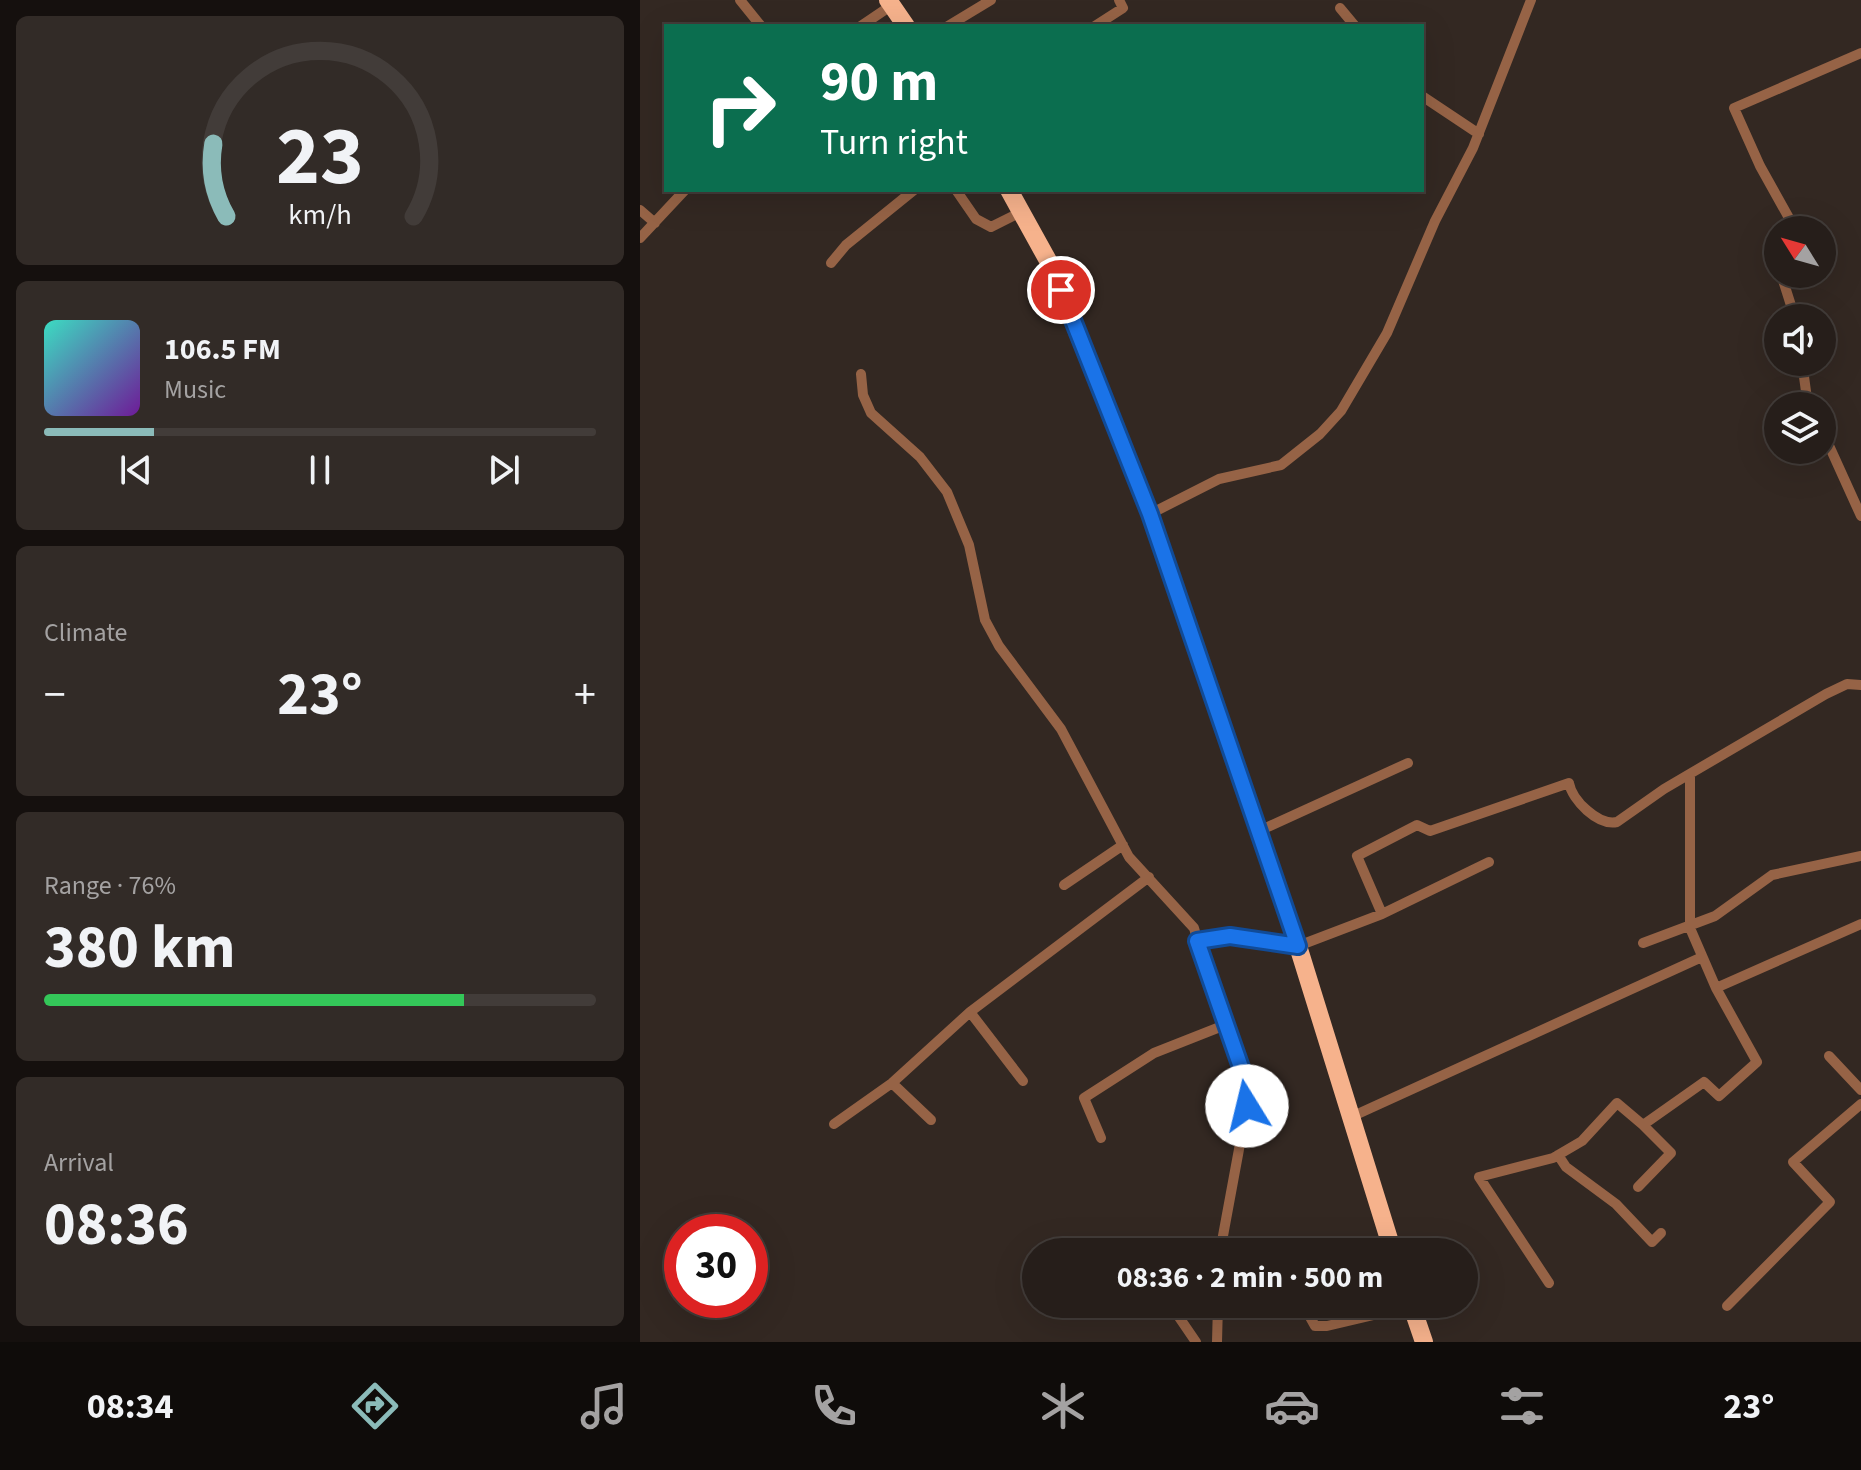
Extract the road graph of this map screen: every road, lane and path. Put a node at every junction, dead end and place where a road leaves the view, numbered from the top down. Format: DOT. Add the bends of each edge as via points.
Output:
graph roads {
  1 [pos="740,0"];
  2 [pos="991,0"];
  3 [pos="1119,0"];
  4 [pos="1531,0"];
  5 [pos="890,2"];
  6 [pos="1340,8"];
  7 [pos="759,24"];
  8 [pos="863,24"];
  9 [pos="905,24"];
  10 [pos="951,24"];
  11 [pos="1098,24"];
  12 [pos="1353,24"];
  13 [pos="1861,53"];
  14 [pos="1424,97"];
  15 [pos="1479,134"];
  16 [pos="683,192"];
  17 [pos="912,192"];
  18 [pos="957,192"];
  19 [pos="1010,192"];
  20 [pos="640,210"];
  21 [pos="1021,212"];
  22 [pos="1788,216"];
  23 [pos="655,223"];
  24 [pos="640,238"];
  25 [pos="831,263"];
  26 [pos="861,374"];
  27 [pos="1836,461"];
  28 [pos="1150,514"];
  29 [pos="1861,516"];
  30 [pos="1861,685"];
  31 [pos="1408,763"];
  32 [pos="1690,774"];
  33 [pos="1259,831"];
  34 [pos="1123,845"];
  35 [pos="1861,856"];
  36 [pos="1489,862"];
  37 [pos="1149,877"];
  38 [pos="1064,885"];
  39 [pos="1382,914"];
  40 [pos="1861,924"];
  41 [pos="1690,928"];
  42 [pos="1197,941"];
  43 [pos="1643,943"];
  44 [pos="1298,946"];
  45 [pos="1702,957"];
  46 [pos="1716,988"];
  47 [pos="970,1012"];
  48 [pos="1225,1025"];
  49 [pos="1829,1056"];
  50 [pos="1023,1081"];
  51 [pos="892,1083"];
  52 [pos="1861,1090"];
  53 [pos="1861,1104"];
  54 [pos="1351,1117"];
  55 [pos="931,1120"];
  56 [pos="834,1124"];
  57 [pos="1643,1125"];
  58 [pos="1101,1138"];
  59 [pos="1558,1155"];
  60 [pos="1638,1187"];
  61 [pos="1661,1233"];
  62 [pos="1223,1238"];
  63 [pos="1389,1238"];
  64 [pos="1549,1283"];
  65 [pos="1727,1306"];
  66 [pos="1180,1318"];
  67 [pos="1218,1318"];
  68 [pos="1311,1318"];
  69 [pos="1359,1318"];
  70 [pos="1416,1318"];
  71 [pos="1196,1342"];
  72 [pos="1217,1342"];
  73 [pos="1424,1342"];
  1 -- 7 [label="street"];
  2 -- 10 [label="street"];
  3 -- 11 [label="street" via="1123,8"];
  4 -- 15 [label="street"];
  5 -- 8 [label="street"];
  5 -- 9 [label="highway"];
  6 -- 12 [label="street"];
  13 -- 22 [label="street" via="1734,108"];
  14 -- 15 [label="street"];
  15 -- 28 [label="street" via="1387,333 1341,411 1281,465 1219,479"];
  16 -- 23 [label="street"];
  17 -- 25 [label="street"];
  18 -- 21 [label="street" via="976,219 991,227"];
  19 -- 21 [label="highway"];
  20 -- 23 [label="street"];
  21 -- 28 [label="highway" via="1051,266"];
  23 -- 24 [label="street"];
  26 -- 34 [label="street" via="871,413 920,457 947,492 969,545 992,634 1061,729"];
  27 -- 29 [label="street"];
  28 -- 33 [label="highway"];
  30 -- 32 [label="street" via="1847,684 1826,694"];
  31 -- 33 [label="street"];
  32 -- 39 [label="street" via="1610,824 1570,792 1569,783 1441,828 1422,831 1417,825 1357,856"];
  32 -- 41 [label="street"];
  33 -- 44 [label="highway"];
  34 -- 37 [label="street"];
  34 -- 38 [label="street"];
  35 -- 41 [label="street" via="1772,875"];
  36 -- 39 [label="street"];
  37 -- 42 [label="street" via="1194,928"];
  37 -- 47 [label="street"];
  39 -- 44 [label="street"];
  40 -- 46 [label="street"];
  41 -- 43 [label="street"];
  41 -- 45 [label="street"];
  42 -- 44 [label="street" via="1230,936"];
  42 -- 48 [label="street"];
  44 -- 54 [label="highway"];
  45 -- 46 [label="street"];
  45 -- 54 [label="street"];
  46 -- 57 [label="street" via="1757,1062 1719,1096 1704,1082"];
  47 -- 50 [label="street"];
  47 -- 51 [label="street"];
  48 -- 58 [label="street" via="1154,1053 1084,1098"];
  48 -- 62 [label="street" via="1244,1076 1247,1106"];
  49 -- 52 [label="street"];
  51 -- 55 [label="street"];
  51 -- 56 [label="street"];
  53 -- 65 [label="street" via="1793,1162 1830,1202"];
  54 -- 63 [label="highway"];
  57 -- 59 [label="street" via="1617,1103 1582,1141"];
  57 -- 60 [label="street" via="1671,1153"];
  59 -- 61 [label="street" via="1652,1242"];
  59 -- 64 [label="street" via="1479,1177"];
  66 -- 71 [label="street"];
  67 -- 72 [label="street"];
  68 -- 69 [label="street" via="1315,1326 1327,1326"];
  70 -- 73 [label="highway"];
}
